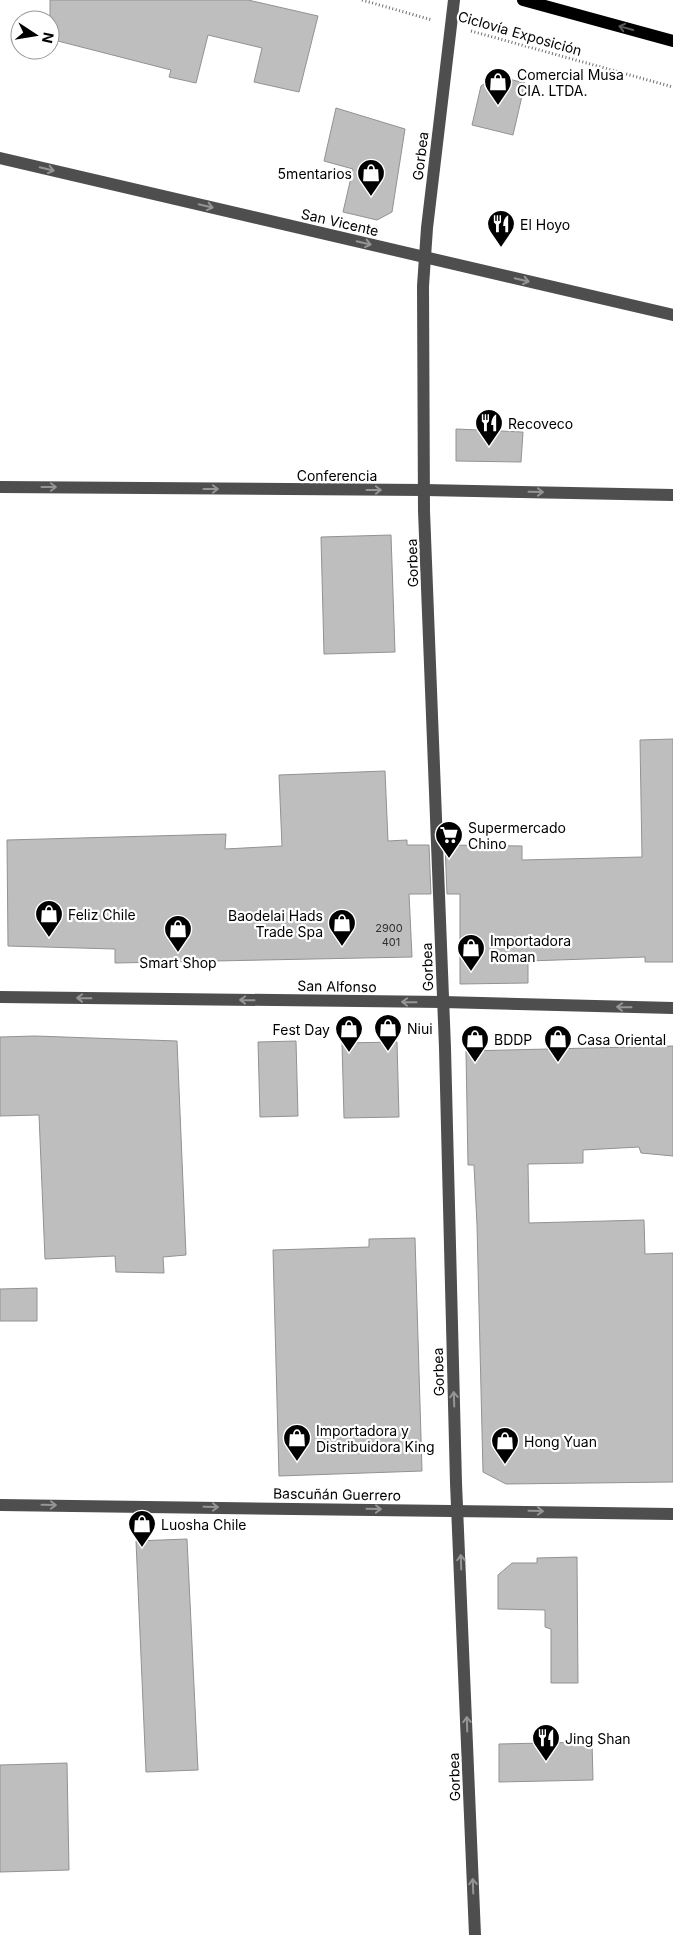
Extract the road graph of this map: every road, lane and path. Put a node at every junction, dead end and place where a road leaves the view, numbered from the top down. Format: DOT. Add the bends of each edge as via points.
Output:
graph roads {
  1 [pos="362,0"];
  2 [pos="454,0"];
  3 [pos="523,0"];
  4 [pos="451,25"];
  5 [pos="673,41"];
  6 [pos="673,87"];
  7 [pos="0,158"];
  8 [pos="424,256"];
  9 [pos="673,315"];
  10 [pos="0,487"];
  11 [pos="425,490"];
  12 [pos="673,495"];
  13 [pos="0,997"];
  14 [pos="443,1002"];
  15 [pos="673,1008"];
  16 [pos="0,1504"];
  17 [pos="458,1510"];
  18 [pos="673,1514"];
  19 [pos="475,1935"];
  1 -- 4 [label="path, Ciclovía Exposición"];
  2 -- 4 [label="street, Gorbea"];
  5 -- 3 [label="main road, one-way"];
  4 -- 6 [label="path, Ciclovía Exposición"];
  4 -- 8 [label="street, Gorbea"];
  7 -- 8 [label="street, San Vicente, one-way"];
  8 -- 9 [label="street, San Vicente, one-way"];
  8 -- 11 [label="street, Gorbea"];
  10 -- 11 [label="street, Conferencia, one-way"];
  11 -- 12 [label="street, Conferencia, one-way"];
  11 -- 14 [label="street, Gorbea"];
  14 -- 13 [label="street, San Alfonso, one-way"];
  15 -- 14 [label="street, San Alfonso, one-way"];
  17 -- 14 [label="street, Gorbea, one-way"];
  16 -- 17 [label="street, Bascuñán Guerrero, one-way"];
  17 -- 18 [label="street, Bascuñán Guerrero, one-way"];
  19 -- 17 [label="street, Gorbea, one-way"];
}
